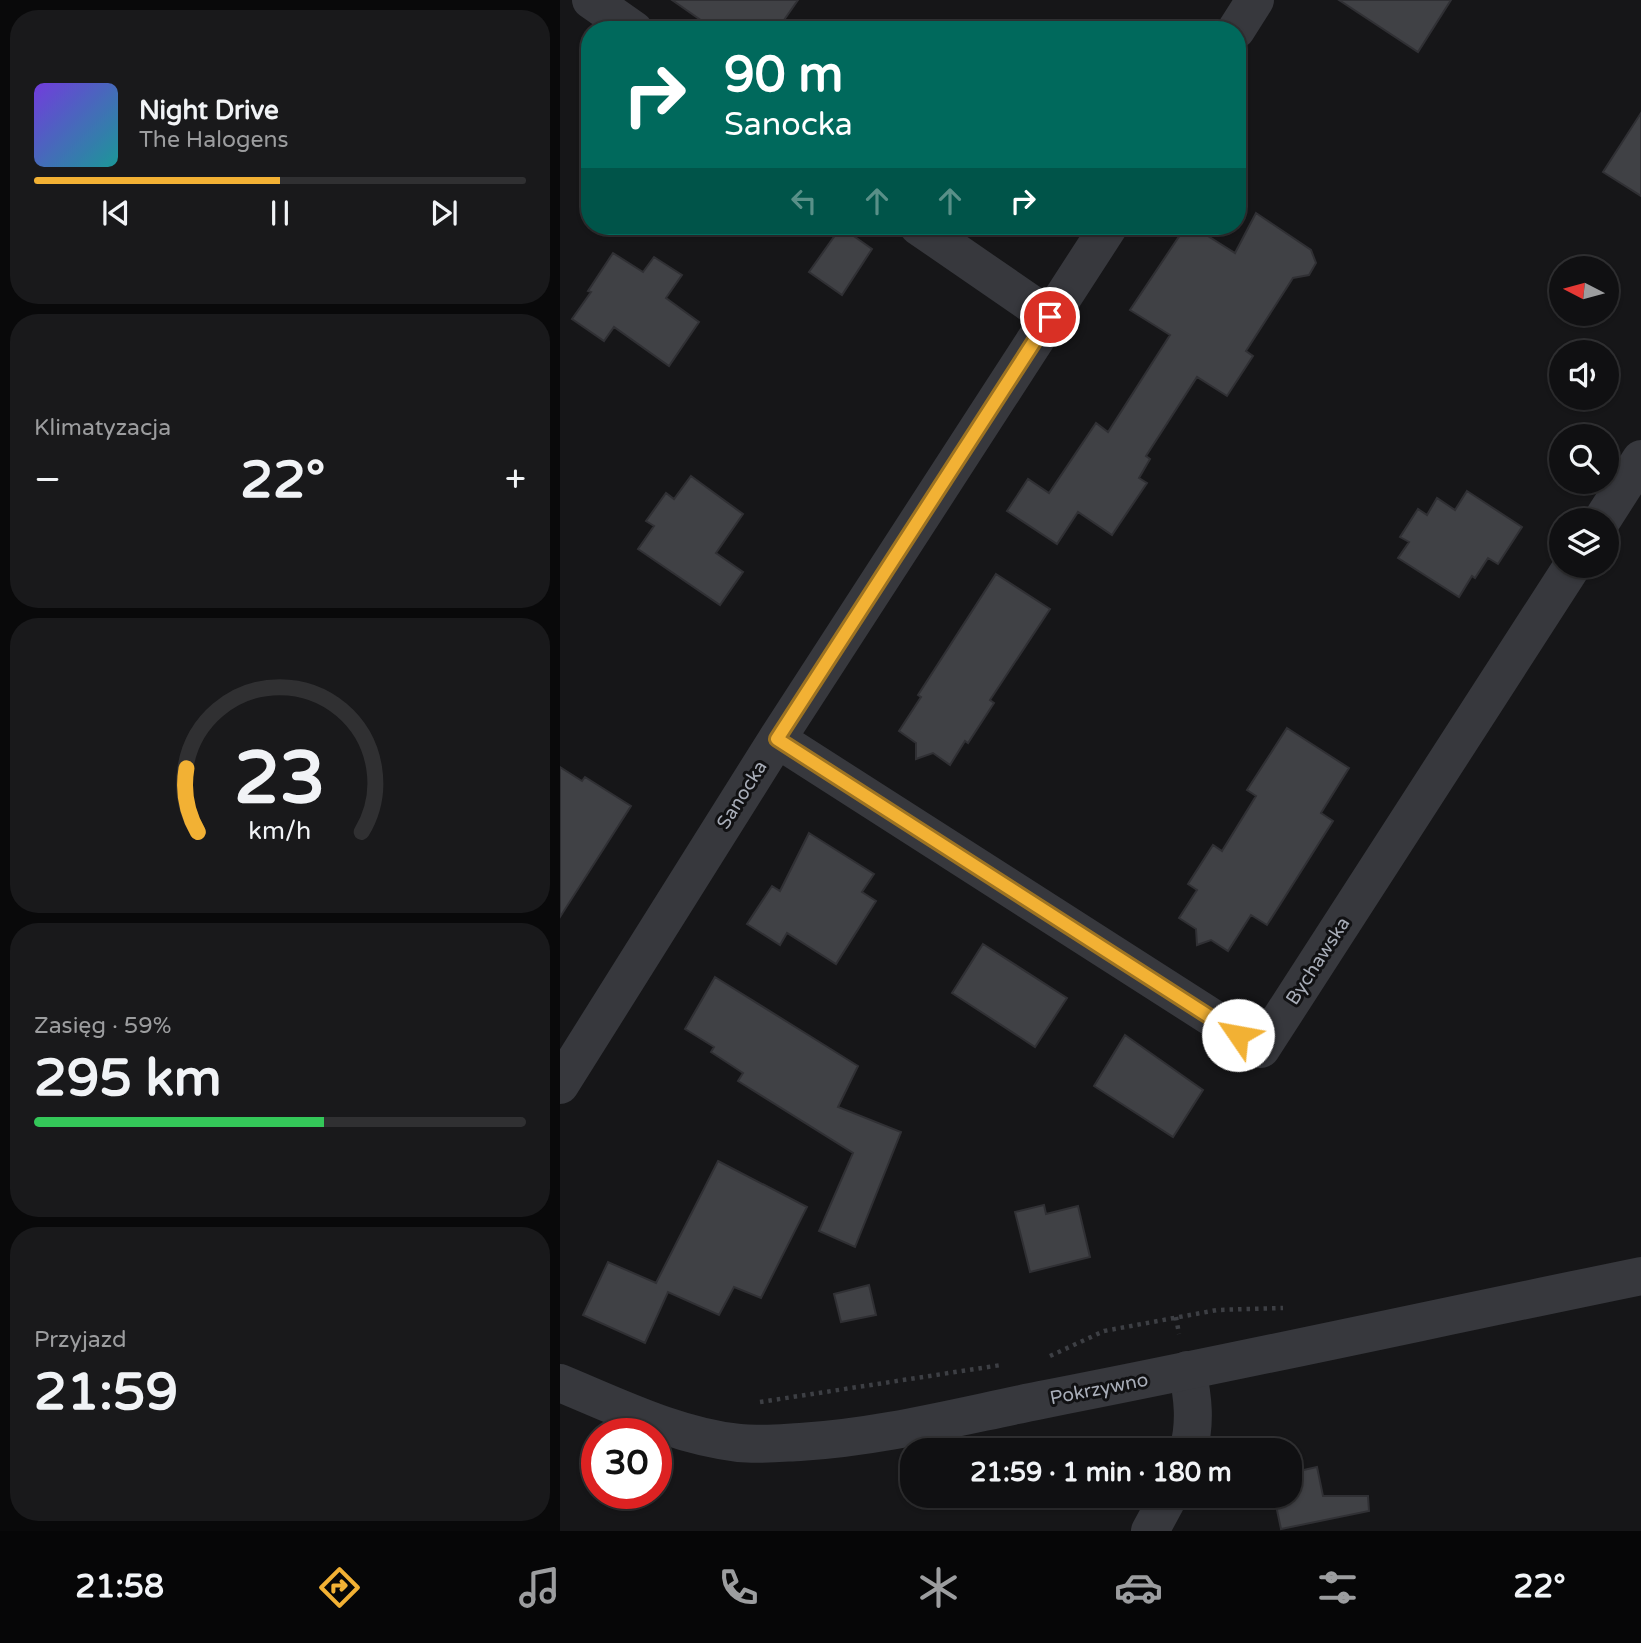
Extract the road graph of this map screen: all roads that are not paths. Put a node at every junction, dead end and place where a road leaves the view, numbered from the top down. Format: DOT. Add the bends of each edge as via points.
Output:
graph roads {
  1 [pos="591,0"];
  2 [pos="1255,0"];
  3 [pos="621,21"];
  4 [pos="1242,21"];
  5 [pos="931,235"];
  6 [pos="1103,235"];
  7 [pos="1050,317"];
  8 [pos="1641,459"];
  9 [pos="1610,508"];
  10 [pos="1565,578"];
  11 [pos="777,739"];
  12 [pos="560,1085"];
  13 [pos="1641,1276"];
  14 [pos="1187,1370"];
  15 [pos="560,1383"];
  16 [pos="1192,1438"];
  17 [pos="1162,1508"];
  18 [pos="1150,1531"];
  1 -- 3 [label="street"];
  2 -- 4 [label="street"];
  5 -- 7 [label="street"];
  6 -- 7 [label="street, Sanocka"];
  7 -- 11 [label="street, Sanocka"];
  8 -- 9 [label="street"];
  10 -- 11 [label="street, Bychawska" via="1261,1049"];
  11 -- 12 [label="street, Sanocka"];
  13 -- 14 [label="street, Pokrzywno"];
  14 -- 15 [label="street, Pokrzywno" via="877,1434 773,1444 694,1435"];
  14 -- 16 [label="street" via="1193,1397"];
  17 -- 18 [label="street"];
}
